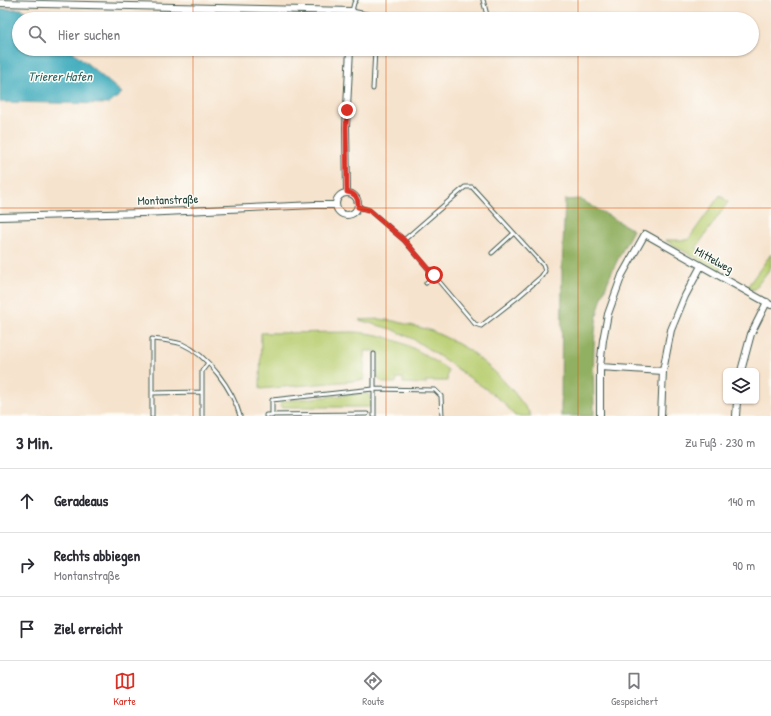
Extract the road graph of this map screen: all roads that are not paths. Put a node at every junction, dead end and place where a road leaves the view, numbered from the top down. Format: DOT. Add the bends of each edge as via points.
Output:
graph roads {
  1 [pos="356,0"];
  2 [pos="483,0"];
  3 [pos="0,3"];
  4 [pos="352,11"];
  5 [pos="356,12"];
  6 [pos="486,12"];
  7 [pos="350,56"];
  8 [pos="375,56"];
  9 [pos="374,89"];
  10 [pos="347,192"];
  11 [pos="336,205"];
  12 [pos="358,207"];
  13 [pos="0,217"];
  14 [pos="514,233"];
  15 [pos="404,240"];
  16 [pos="492,253"];
  17 [pos="701,266"];
  18 [pos="434,275"];
  19 [pos="426,283"];
  20 [pos="769,303"];
  21 [pos="374,354"];
  22 [pos="208,363"];
  23 [pos="600,367"];
  24 [pos="742,368"];
  25 [pos="663,371"];
  26 [pos="373,389"];
  27 [pos="202,392"];
  28 [pos="152,393"];
  29 [pos="737,404"];
  30 [pos="367,414"];
  31 [pos="272,415"];
  32 [pos="152,416"];
  33 [pos="202,416"];
  34 [pos="240,416"];
  35 [pos="266,416"];
  36 [pos="374,416"];
  37 [pos="442,416"];
  38 [pos="600,416"];
  39 [pos="661,416"];
  40 [pos="736,416"];
  1 -- 4 [label="lane"];
  2 -- 6 [label="lane"];
  3 -- 4 [label="street"];
  4 -- 5 [label="lane"];
  7 -- 10 [label="street" via="346,127"];
  8 -- 9 [label="lane"];
  10 -- 11 [label="street" via="340,194"];
  10 -- 12 [label="street" via="356,196"];
  11 -- 12 [label="street" via="345,215 356,212"];
  11 -- 13 [label="street, Montanstraße"];
  12 -- 15 [label="lane" via="369,210"];
  14 -- 15 [label="lane" via="472,187 465,186"];
  14 -- 16 [label="lane"];
  14 -- 18 [label="lane" via="542,265 544,271 541,277 481,326 475,324"];
  15 -- 18 [label="lane"];
  17 -- 20 [label="street, Mittelweg"];
  17 -- 23 [label="street, Mittelweg" via="646,234 622,275 608,314"];
  17 -- 25 [label="street" via="671,330"];
  18 -- 19 [label="lane"];
  20 -- 24 [label="street" via="751,334"];
  21 -- 26 [label="lane"];
  22 -- 27 [label="lane" via="202,371"];
  22 -- 28 [label="lane" via="193,349 181,344 152,339"];
  22 -- 34 [label="lane" via="228,390"];
  23 -- 25 [label="street"];
  23 -- 38 [label="street"];
  25 -- 39 [label="street"];
  26 -- 31 [label="lane" via="272,400"];
  26 -- 36 [label="lane"];
  26 -- 37 [label="lane" via="435,390 441,396"];
  27 -- 28 [label="lane"];
  27 -- 33 [label="lane"];
  28 -- 32 [label="lane"];
  29 -- 40 [label="street"];
  30 -- 31 [label="lane"];
  31 -- 35 [label="lane"];
}
